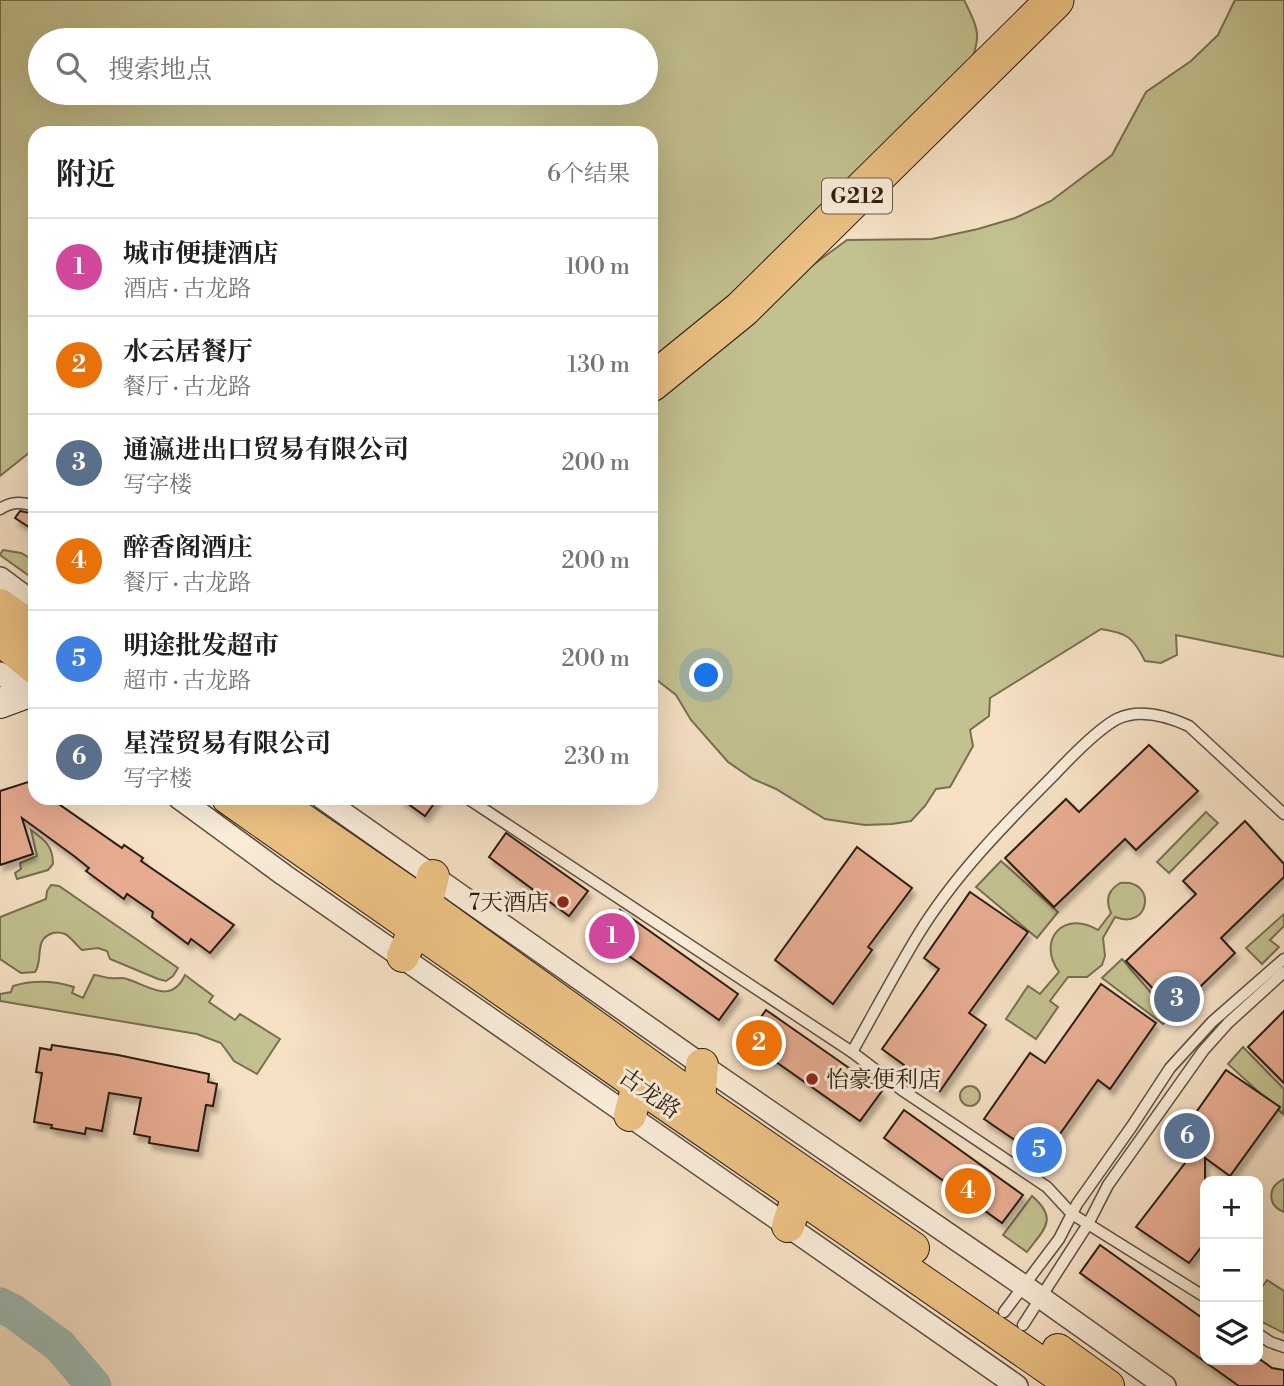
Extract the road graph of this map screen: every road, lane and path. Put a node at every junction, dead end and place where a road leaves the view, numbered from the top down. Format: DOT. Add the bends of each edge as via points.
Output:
graph roads {
  1 [pos="1055,0"];
  2 [pos="658,377"];
  3 [pos="28,504"];
  4 [pos="0,509"];
  5 [pos="0,578"];
  6 [pos="28,599"];
  7 [pos="0,605"];
  8 [pos="28,625"];
  9 [pos="0,639"];
  10 [pos="0,673"];
  11 [pos="28,693"];
  12 [pos="0,720"];
  13 [pos="188,805"];
  14 [pos="239,805"];
  15 [pos="280,805"];
  16 [pos="328,805"];
  17 [pos="478,805"];
  18 [pos="1284,814"];
  19 [pos="419,917"];
  20 [pos="1284,959"];
  21 [pos="1284,972"];
  22 [pos="852,1052"];
  23 [pos="702,1065"];
  24 [pos="638,1085"];
  25 [pos="699,1101"];
  26 [pos="630,1115"];
  27 [pos="798,1196"];
  28 [pos="1072,1214"];
  29 [pos="1088,1224"];
  30 [pos="788,1226"];
  31 [pos="1032,1292"];
  32 [pos="1200,1294"];
  33 [pos="1013,1318"];
  34 [pos="1263,1337"];
  35 [pos="1284,1347"];
  36 [pos="1017,1386"];
  37 [pos="1074,1386"];
  38 [pos="1108,1386"];
  39 [pos="1165,1386"];
  1 -- 2 [label="highway, G212" via="742,309"];
  3 -- 4 [label="lane"];
  5 -- 6 [label="street"];
  7 -- 8 [label="main road"];
  9 -- 11 [label="main road"];
  10 -- 11 [label="street"];
  11 -- 12 [label="main road"];
  13 -- 19 [label="street" via="284,875"];
  14 -- 19 [label="main road, 古龙路"];
  15 -- 19 [label="main road, 古龙路"];
  16 -- 19 [label="street"];
  17 -- 22 [label="lane"];
  18 -- 22 [label="lane" via="1189,726 1155,714 1116,719 1033,795 958,879 918,936"];
  19 -- 23 [label="street"];
  19 -- 24 [label="main road, 古龙路"];
  19 -- 25 [label="main road, 古龙路"];
  19 -- 26 [label="street"];
  20 -- 28 [label="lane" via="1183,1051"];
  21 -- 29 [label="lane" via="1203,1051 1108,1185"];
  22 -- 28 [label="lane" via="1047,1187"];
  23 -- 25 [label="main road"];
  23 -- 31 [label="street"];
  24 -- 26 [label="main road"];
  24 -- 27 [label="main road, 古龙路"];
  25 -- 33 [label="main road, 古龙路"];
  26 -- 30 [label="street"];
  27 -- 30 [label="main road"];
  27 -- 37 [label="main road, 古龙路"];
  28 -- 29 [label="lane"];
  28 -- 31 [label="lane"];
  29 -- 31 [label="lane"];
  29 -- 32 [label="lane"];
  30 -- 36 [label="street"];
  31 -- 33 [label="lane"];
  31 -- 33 [label="lane"];
  31 -- 39 [label="street"];
  33 -- 38 [label="main road, 古龙路"];
  34 -- 35 [label="lane"];
}
